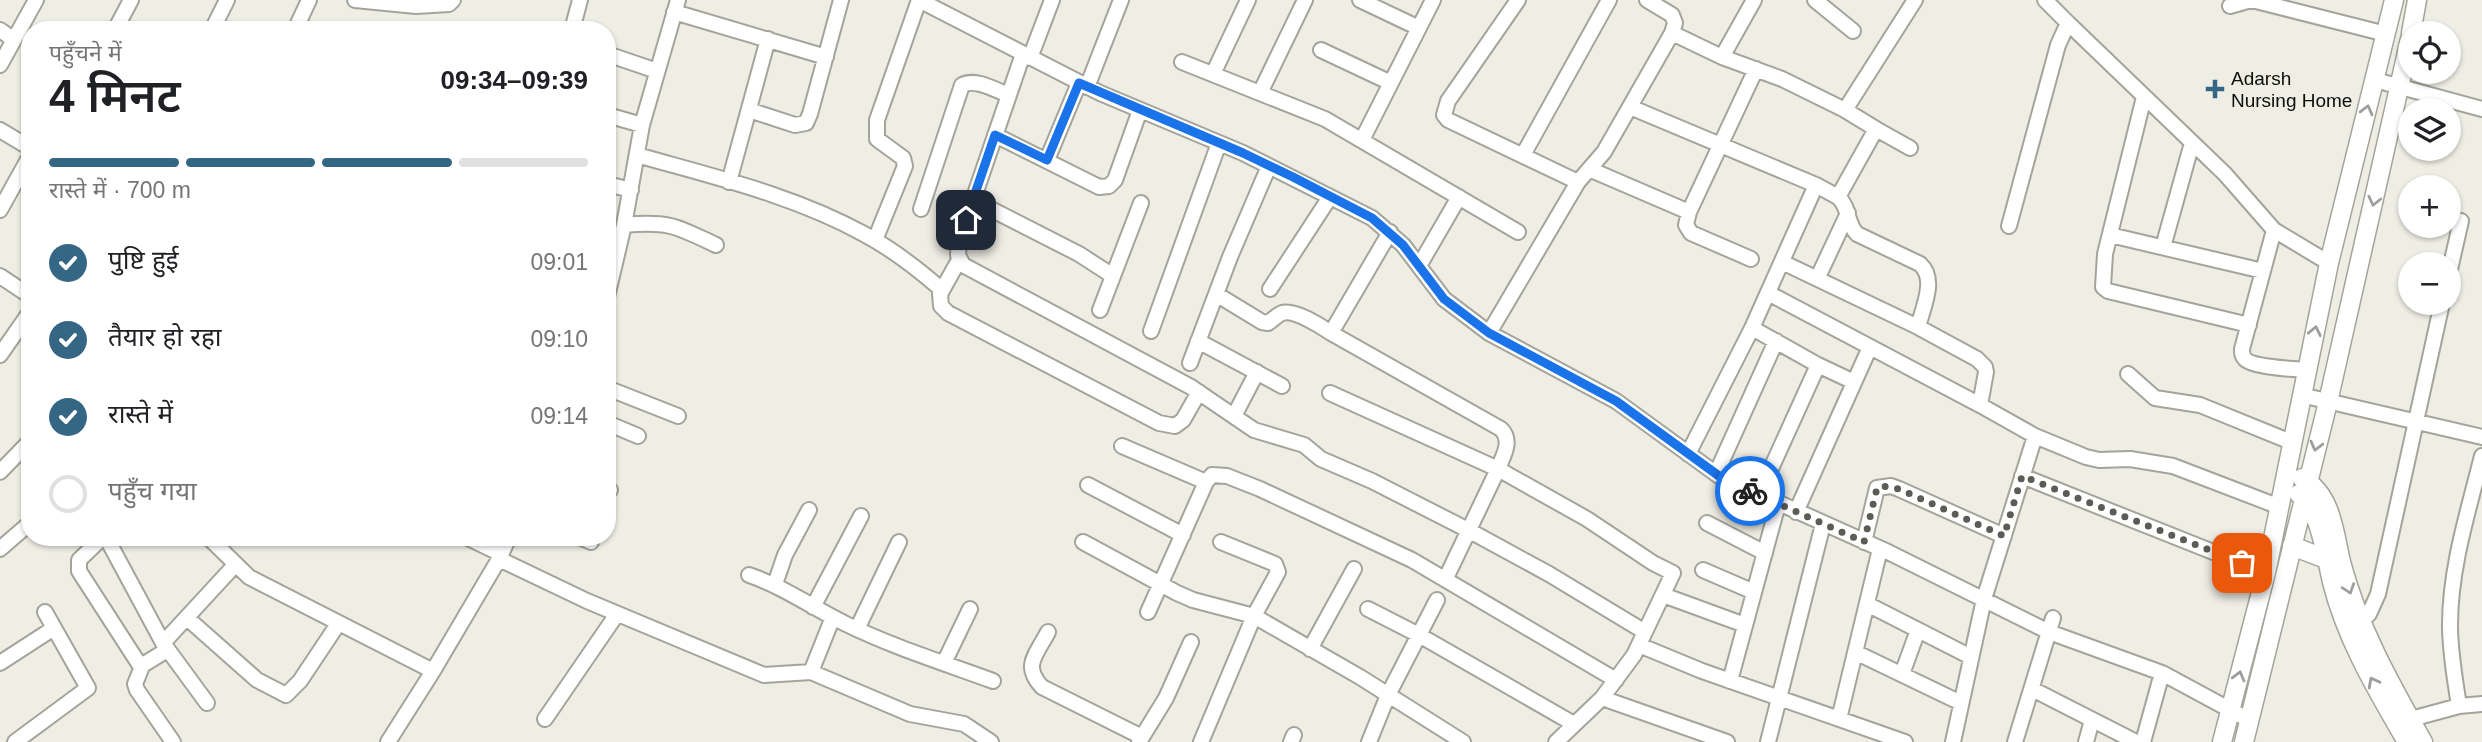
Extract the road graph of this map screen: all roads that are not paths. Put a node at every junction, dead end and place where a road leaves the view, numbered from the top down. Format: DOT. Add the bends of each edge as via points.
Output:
graph roads {
  1 [pos="36,0"];
  2 [pos="131,0"];
  3 [pos="228,0"];
  4 [pos="309,0"];
  5 [pos="355,0"];
  6 [pos="453,0"];
  7 [pos="580,0"];
  8 [pos="841,0"];
  9 [pos="919,0"];
  10 [pos="1052,0"];
  11 [pos="1121,0"];
  12 [pos="1248,0"];
  13 [pos="1305,0"];
  14 [pos="1360,0"];
  15 [pos="1433,0"];
  16 [pos="1518,0"];
  17 [pos="1609,0"];
  18 [pos="1647,0"];
  19 [pos="1754,0"];
  20 [pos="1815,0"];
  21 [pos="1915,0"];
  22 [pos="2045,0"];
  23 [pos="2252,0"];
  24 [pos="2394,0"];
  25 [pos="2417,0"];
  26 [pos="384,1"];
  27 [pos="1669,5"];
  28 [pos="676,6"];
  29 [pos="2230,6"];
  30 [pos="25,21"];
  31 [pos="119,21"];
  32 [pos="217,21"];
  33 [pos="299,21"];
  34 [pos="574,21"];
  35 [pos="2413,21"];
  36 [pos="2068,23"];
  37 [pos="1419,28"];
  38 [pos="21,29"];
  39 [pos="0,30"];
  40 [pos="1853,31"];
  41 [pos="1672,33"];
  42 [pos="2386,34"];
  43 [pos="768,39"];
  44 [pos="15,40"];
  45 [pos="1321,50"];
  46 [pos="1026,56"];
  47 [pos="616,57"];
  48 [pos="826,57"];
  49 [pos="1722,57"];
  50 [pos="1182,62"];
  51 [pos="0,65"];
  52 [pos="1756,69"];
  53 [pos="657,71"];
  54 [pos="1213,74"];
  55 [pos="2375,80"];
  56 [pos="1391,83"];
  57 [pos="2401,84"];
  58 [pos="1083,85"];
  59 [pos="2400,87"];
  60 [pos="1260,93"];
  61 [pos="1009,95"];
  62 [pos="2144,97"];
  63 [pos="1630,107"];
  64 [pos="2482,108"];
  65 [pos="749,110"];
  66 [pos="1140,110"];
  67 [pos="1845,110"];
  68 [pos="616,118"];
  69 [pos="642,125"];
  70 [pos="1875,129"];
  71 [pos="0,130"];
  72 [pos="995,135"];
  73 [pos="1362,140"];
  74 [pos="21,143"];
  75 [pos="1219,143"];
  76 [pos="2192,143"];
  77 [pos="1720,144"];
  78 [pos="1910,148"];
  79 [pos="637,155"];
  80 [pos="1522,155"];
  81 [pos="1047,160"];
  82 [pos="1269,166"];
  83 [pos="1590,169"];
  84 [pos="21,172"];
  85 [pos="730,182"];
  86 [pos="1578,182"];
  87 [pos="1816,185"];
  88 [pos="616,186"];
  89 [pos="631,190"];
  90 [pos="1330,197"];
  91 [pos="1459,197"];
  92 [pos="1838,197"];
  93 [pos="973,200"];
  94 [pos="1141,202"];
  95 [pos="921,209"];
  96 [pos="0,210"];
  97 [pos="1689,212"];
  98 [pos="1848,213"];
  99 [pos="624,225"];
  100 [pos="2009,226"];
  101 [pos="2274,230"];
  102 [pos="1390,232"];
  103 [pos="1518,232"];
  104 [pos="2110,234"];
  105 [pos="616,240"];
  106 [pos="875,240"];
  107 [pos="716,245"];
  108 [pos="2163,247"];
  109 [pos="1751,259"];
  110 [pos="959,260"];
  111 [pos="1782,262"];
  112 [pos="2329,262"];
  113 [pos="1419,266"];
  114 [pos="2263,271"];
  115 [pos="0,276"];
  116 [pos="1113,276"];
  117 [pos="1818,278"];
  118 [pos="1270,289"];
  119 [pos="21,290"];
  120 [pos="942,290"];
  121 [pos="1216,293"];
  122 [pos="1768,293"];
  123 [pos="1100,310"];
  124 [pos="2439,315"];
  125 [pos="21,325"];
  126 [pos="2249,325"];
  127 [pos="1918,327"];
  128 [pos="1752,328"];
  129 [pos="1151,331"];
  130 [pos="1331,333"];
  131 [pos="1489,333"];
  132 [pos="1198,341"];
  133 [pos="1776,341"];
  134 [pos="1870,346"];
  135 [pos="0,355"];
  136 [pos="1190,363"];
  137 [pos="1818,365"];
  138 [pos="2306,370"];
  139 [pos="1256,372"];
  140 [pos="2128,374"];
  141 [pos="1854,382"];
  142 [pos="1282,386"];
  143 [pos="616,392"];
  144 [pos="1199,392"];
  145 [pos="1331,393"];
  146 [pos="2301,395"];
  147 [pos="2328,401"];
  148 [pos="1980,405"];
  149 [pos="678,416"];
  150 [pos="1234,416"];
  151 [pos="2415,422"];
  152 [pos="616,427"];
  153 [pos="638,436"];
  154 [pos="2035,436"];
  155 [pos="2482,437"];
  156 [pos="2291,442"];
  157 [pos="1122,446"];
  158 [pos="21,450"];
  159 [pos="1688,454"];
  160 [pos="2482,456"];
  161 [pos="1498,469"];
  162 [pos="0,472"];
  163 [pos="1716,474"];
  164 [pos="2022,476"];
  165 [pos="2285,478"];
  166 [pos="1206,482"];
  167 [pos="1088,485"];
  168 [pos="2306,489"];
  169 [pos="1759,495"];
  170 [pos="1778,504"];
  171 [pos="2280,507"];
  172 [pos="809,510"];
  173 [pos="1796,512"];
  174 [pos="861,516"];
  175 [pos="1707,523"];
  176 [pos="1823,524"];
  177 [pos="21,531"];
  178 [pos="1470,531"];
  179 [pos="1182,534"];
  180 [pos="2004,536"];
  181 [pos="899,542"];
  182 [pos="1083,542"];
  183 [pos="1221,542"];
  184 [pos="1864,542"];
  185 [pos="94,546"];
  186 [pos="109,546"];
  187 [pos="217,546"];
  188 [pos="481,546"];
  189 [pos="505,546"];
  190 [pos="2292,546"];
  191 [pos="0,549"];
  192 [pos="1880,549"];
  193 [pos="1765,553"];
  194 [pos="500,557"];
  195 [pos="2334,560"];
  196 [pos="235,565"];
  197 [pos="1353,569"];
  198 [pos="1703,570"];
  199 [pos="2266,573"];
  200 [pos="749,576"];
  201 [pos="1446,578"];
  202 [pos="775,584"];
  203 [pos="1161,584"];
  204 [pos="1754,592"];
  205 [pos="1663,595"];
  206 [pos="1984,599"];
  207 [pos="1437,600"];
  208 [pos="1867,604"];
  209 [pos="813,607"];
  210 [pos="970,609"];
  211 [pos="1367,609"];
  212 [pos="45,612"];
  213 [pos="1148,612"];
  214 [pos="617,614"];
  215 [pos="1254,615"];
  216 [pos="833,617"];
  217 [pos="187,618"];
  218 [pos="338,624"];
  219 [pos="1745,625"];
  220 [pos="2051,625"];
  221 [pos="2355,627"];
  222 [pos="54,628"];
  223 [pos="857,629"];
  224 [pos="1919,630"];
  225 [pos="1048,632"];
  226 [pos="1419,635"];
  227 [pos="1642,638"];
  228 [pos="1191,642"];
  229 [pos="165,646"];
  230 [pos="1310,649"];
  231 [pos="1855,652"];
  232 [pos="3,656"];
  233 [pos="1971,657"];
  234 [pos="944,663"];
  235 [pos="143,664"];
  236 [pos="433,671"];
  237 [pos="811,672"];
  238 [pos="2162,673"];
  239 [pos="1902,674"];
  240 [pos="1616,680"];
  241 [pos="993,681"];
  242 [pos="1730,681"];
  243 [pos="2032,689"];
  244 [pos="1388,695"];
  245 [pos="1602,698"];
  246 [pos="1779,698"];
  247 [pos="206,703"];
  248 [pos="1961,703"];
  249 [pos="2482,704"];
  250 [pos="2459,706"];
  251 [pos="2230,708"];
  252 [pos="545,719"];
  253 [pos="1839,719"];
  254 [pos="2092,720"];
  255 [pos="2249,720"];
  256 [pos="2403,721"];
  257 [pos="1574,724"];
  258 [pos="1683,727"];
  259 [pos="1140,739"];
  260 [pos="15,742"];
  261 [pos="173,742"];
  262 [pos="388,742"];
  263 [pos="991,742"];
  264 [pos="1201,742"];
  265 [pos="1369,742"];
  266 [pos="1463,742"];
  267 [pos="1556,742"];
  268 [pos="1678,742"];
  269 [pos="1726,742"];
  270 [pos="1768,742"];
  271 [pos="1905,742"];
  272 [pos="1953,742"];
  273 [pos="2015,742"];
  274 [pos="2086,742"];
  275 [pos="2136,742"];
  276 [pos="2143,742"];
  277 [pos="2222,742"];
  278 [pos="2244,742"];
  279 [pos="2407,742"];
  280 [pos="2423,742"];
  1 -- 30 [label="street"];
  2 -- 31 [label="street"];
  3 -- 32 [label="street"];
  4 -- 33 [label="street"];
  5 -- 26 [label="street"];
  6 -- 26 [label="street" via="436,6"];
  7 -- 34 [label="street"];
  8 -- 48 [label="street"];
  9 -- 46 [label="street"];
  9 -- 106 [label="street" via="877,120 877,139 903,158 905,166"];
  10 -- 46 [label="street"];
  11 -- 58 [label="street"];
  12 -- 54 [label="street"];
  13 -- 60 [label="street"];
  14 -- 37 [label="street"];
  15 -- 37 [label="street"];
  16 -- 80 [label="street" via="1448,101 1444,115"];
  17 -- 80 [label="street"];
  18 -- 27 [label="street"];
  19 -- 49 [label="street"];
  20 -- 40 [label="street"];
  21 -- 67 [label="street"];
  22 -- 36 [label="street"];
  23 -- 29 [label="street"];
  23 -- 42 [label="street"];
  24 -- 42 [label="main road"];
  25 -- 35 [label="main road"];
  27 -- 41 [label="street" via="1675,23"];
  28 -- 43 [label="street"];
  28 -- 53 [label="street"];
  36 -- 62 [label="street"];
  36 -- 100 [label="street"];
  37 -- 56 [label="street"];
  38 -- 44 [label="street"];
  39 -- 44 [label="street"];
  41 -- 49 [label="street"];
  41 -- 63 [label="street"];
  42 -- 55 [label="main road"];
  43 -- 48 [label="street"];
  43 -- 65 [label="street"];
  44 -- 51 [label="street"];
  45 -- 56 [label="street"];
  46 -- 58 [label="street"];
  46 -- 61 [label="street"];
  47 -- 53 [label="street"];
  48 -- 65 [label="street" via="806,123 794,125"];
  49 -- 52 [label="street"];
  50 -- 54 [label="street"];
  52 -- 67 [label="street"];
  52 -- 77 [label="street"];
  53 -- 69 [label="street"];
  54 -- 60 [label="street"];
  55 -- 59 [label="street"];
  112 -- 55 [label="main road, one-way"];
  56 -- 73 [label="street"];
  57 -- 59 [label="main road"];
  58 -- 66 [label="street"];
  58 -- 81 [label="street"];
  59 -- 64 [label="street"];
  59 -- 147 [label="main road, one-way"];
  60 -- 73 [label="street" via="1325,119"];
  61 -- 72 [label="street"];
  61 -- 95 [label="street" via="975,82 962,85"];
  62 -- 76 [label="street"];
  62 -- 104 [label="street"];
  63 -- 77 [label="street"];
  63 -- 83 [label="street"];
  65 -- 85 [label="street"];
  66 -- 75 [label="street"];
  66 -- 81 [label="street" via="1109,186 1099,187"];
  67 -- 70 [label="street"];
  68 -- 69 [label="street"];
  69 -- 79 [label="street"];
  70 -- 78 [label="street"];
  70 -- 92 [label="street"];
  71 -- 74 [label="street"];
  72 -- 81 [label="street"];
  72 -- 93 [label="street"];
  73 -- 91 [label="street"];
  75 -- 82 [label="street"];
  75 -- 129 [label="street"];
  76 -- 101 [label="street"];
  76 -- 108 [label="street"];
  77 -- 87 [label="street"];
  77 -- 97 [label="street"];
  79 -- 85 [label="street"];
  79 -- 89 [label="street"];
  80 -- 86 [label="street"];
  82 -- 90 [label="street"];
  82 -- 121 [label="street"];
  83 -- 86 [label="street"];
  83 -- 97 [label="street"];
  84 -- 96 [label="street"];
  85 -- 106 [label="street" via="789,201"];
  86 -- 131 [label="street"];
  87 -- 92 [label="street"];
  87 -- 111 [label="street"];
  88 -- 89 [label="street"];
  89 -- 99 [label="street"];
  90 -- 102 [label="street"];
  90 -- 118 [label="street"];
  91 -- 103 [label="street"];
  91 -- 113 [label="street"];
  92 -- 98 [label="street"];
  93 -- 110 [label="street" via="959,242"];
  93 -- 116 [label="street"];
  94 -- 116 [label="street"];
  97 -- 109 [label="street" via="1686,225 1691,233"];
  98 -- 117 [label="street"];
  98 -- 127 [label="street" via="1857,234 1926,269 1928,286"];
  99 -- 105 [label="street"];
  99 -- 107 [label="street" via="665,223"];
  101 -- 112 [label="street"];
  101 -- 114 [label="street"];
  102 -- 113 [label="street"];
  102 -- 130 [label="street"];
  104 -- 108 [label="street"];
  104 -- 126 [label="street" via="2102,280 2108,291"];
  106 -- 120 [label="street"];
  108 -- 114 [label="street"];
  110 -- 120 [label="street"];
  110 -- 144 [label="street"];
  111 -- 117 [label="street"];
  111 -- 122 [label="street"];
  138 -- 112 [label="main road, one-way"];
  113 -- 131 [label="street" via="1444,299"];
  114 -- 126 [label="street"];
  115 -- 119 [label="street"];
  116 -- 123 [label="street"];
  117 -- 127 [label="street"];
  120 -- 144 [label="street" via="939,300 948,313 1159,423 1175,426 1183,421"];
  121 -- 130 [label="street" via="1262,322 1289,313"];
  121 -- 132 [label="street"];
  122 -- 128 [label="street"];
  122 -- 134 [label="street"];
  124 -- 151 [label="street"];
  125 -- 135 [label="street"];
  126 -- 138 [label="street" via="2242,349 2246,361"];
  127 -- 148 [label="street" via="1985,367"];
  128 -- 133 [label="street"];
  128 -- 159 [label="street"];
  130 -- 161 [label="street" via="1502,429 1508,443"];
  131 -- 159 [label="street" via="1616,401"];
  132 -- 136 [label="street"];
  132 -- 139 [label="street"];
  133 -- 137 [label="street"];
  133 -- 163 [label="street"];
  134 -- 141 [label="street"];
  134 -- 148 [label="street"];
  137 -- 141 [label="street"];
  137 -- 169 [label="street"];
  138 -- 146 [label="main road"];
  139 -- 142 [label="street"];
  139 -- 150 [label="street"];
  140 -- 156 [label="street" via="2155,398 2200,405"];
  141 -- 173 [label="street"];
  143 -- 149 [label="street"];
  144 -- 150 [label="street"];
  145 -- 161 [label="street"];
  146 -- 147 [label="street"];
  146 -- 156 [label="main road"];
  147 -- 151 [label="street"];
  147 -- 168 [label="main road, one-way"];
  148 -- 154 [label="street"];
  150 -- 178 [label="street" via="1254,430 1304,445 1321,460"];
  151 -- 155 [label="street"];
  151 -- 221 [label="street" via="2378,594 2369,614"];
  152 -- 153 [label="street"];
  154 -- 164 [label="street"];
  154 -- 171 [label="street" via="2099,460 2130,459 2173,466"];
  156 -- 165 [label="main road"];
  157 -- 166 [label="street"];
  158 -- 162 [label="street"];
  159 -- 163 [label="street"];
  160 -- 250 [label="street" via="2452,586 2451,655"];
  161 -- 178 [label="street"];
  161 -- 205 [label="street" via="1673,573"];
  163 -- 169 [label="street"];
  164 -- 180 [label="street"];
  164 -- 199 [label="street"];
  165 -- 168 [label="main road"];
  165 -- 171 [label="main road"];
  166 -- 179 [label="street"];
  166 -- 201 [label="street" via="1212,475 1227,476"];
  167 -- 179 [label="street"];
  168 -- 190 [label="main road"];
  168 -- 195 [label="main road" via="2322,495 2326,505"];
  169 -- 170 [label="street"];
  170 -- 173 [label="street"];
  170 -- 193 [label="street"];
  171 -- 199 [label="main road"];
  172 -- 202 [label="street"];
  173 -- 176 [label="street"];
  174 -- 209 [label="street"];
  175 -- 193 [label="street"];
  176 -- 184 [label="street"];
  176 -- 246 [label="street"];
  177 -- 191 [label="street"];
  178 -- 201 [label="street"];
  178 -- 227 [label="street" via="1549,574"];
  179 -- 203 [label="street"];
  180 -- 184 [label="street" via="1899,489 1882,486 1874,496"];
  180 -- 206 [label="street"];
  181 -- 223 [label="street"];
  182 -- 203 [label="street"];
  183 -- 215 [label="street" via="1275,564 1277,577"];
  184 -- 192 [label="street"];
  185 -- 235 [label="street" via="79,560 79,571 138,663"];
  186 -- 229 [label="street"];
  187 -- 196 [label="street"];
  188 -- 194 [label="street"];
  189 -- 194 [label="street"];
  190 -- 195 [label="main road"];
  190 -- 255 [label="main road"];
  192 -- 206 [label="street"];
  192 -- 208 [label="street"];
  193 -- 204 [label="street"];
  194 -- 214 [label="street"];
  194 -- 236 [label="street"];
  195 -- 221 [label="main road" via="2333,587"];
  196 -- 217 [label="street"];
  196 -- 218 [label="street"];
  197 -- 230 [label="street"];
  198 -- 204 [label="street"];
  251 -- 199 [label="main road, one-way"];
  200 -- 202 [label="street"];
  201 -- 240 [label="street"];
  202 -- 209 [label="street"];
  203 -- 213 [label="street"];
  203 -- 215 [label="street" via="1193,600"];
  204 -- 219 [label="street"];
  205 -- 219 [label="street"];
  205 -- 227 [label="street"];
  206 -- 220 [label="street"];
  206 -- 233 [label="street"];
  207 -- 226 [label="street"];
  208 -- 224 [label="street"];
  208 -- 231 [label="street"];
  209 -- 216 [label="street"];
  210 -- 234 [label="street"];
  211 -- 226 [label="street"];
  212 -- 222 [label="street"];
  214 -- 237 [label="street" via="764,675"];
  214 -- 252 [label="street"];
  215 -- 230 [label="street"];
  215 -- 264 [label="street"];
  216 -- 223 [label="street"];
  216 -- 237 [label="street"];
  217 -- 218 [label="street" via="257,680 286,695"];
  217 -- 229 [label="street"];
  218 -- 236 [label="street"];
  219 -- 242 [label="street"];
  220 -- 238 [label="street"];
  220 -- 243 [label="street"];
  221 -- 256 [label="main road" via="2372,681"];
  222 -- 232 [label="street"];
  222 -- 260 [label="street" via="88,689"];
  223 -- 234 [label="street"];
  224 -- 233 [label="street"];
  224 -- 239 [label="street"];
  225 -- 259 [label="street" via="1032,663 1034,678 1042,687"];
  226 -- 244 [label="street"];
  226 -- 257 [label="street"];
  227 -- 240 [label="street"];
  227 -- 242 [label="street"];
  228 -- 259 [label="street" via="1166,698"];
  229 -- 235 [label="street"];
  229 -- 247 [label="street"];
  230 -- 244 [label="street"];
  231 -- 239 [label="street"];
  231 -- 253 [label="street"];
  233 -- 248 [label="street"];
  234 -- 241 [label="street"];
  235 -- 261 [label="street" via="135,687"];
  236 -- 262 [label="street"];
  237 -- 263 [label="street" via="910,714 964,724"];
  238 -- 251 [label="street"];
  238 -- 276 [label="street"];
  239 -- 248 [label="street"];
  240 -- 245 [label="street"];
  242 -- 246 [label="street"];
  243 -- 254 [label="street"];
  243 -- 273 [label="street"];
  244 -- 265 [label="street"];
  244 -- 266 [label="street"];
  245 -- 257 [label="street"];
  245 -- 258 [label="street"];
  246 -- 253 [label="street"];
  246 -- 270 [label="street"];
  248 -- 272 [label="street"];
  249 -- 250 [label="street"];
  250 -- 256 [label="street"];
  251 -- 255 [label="street"];
  251 -- 277 [label="main road"];
  253 -- 271 [label="street"];
  254 -- 274 [label="street"];
  254 -- 275 [label="street"];
  255 -- 278 [label="main road"];
  256 -- 279 [label="main road"];
  256 -- 280 [label="main road"];
  257 -- 267 [label="street"];
  258 -- 268 [label="street"];
  258 -- 269 [label="street"];
}
